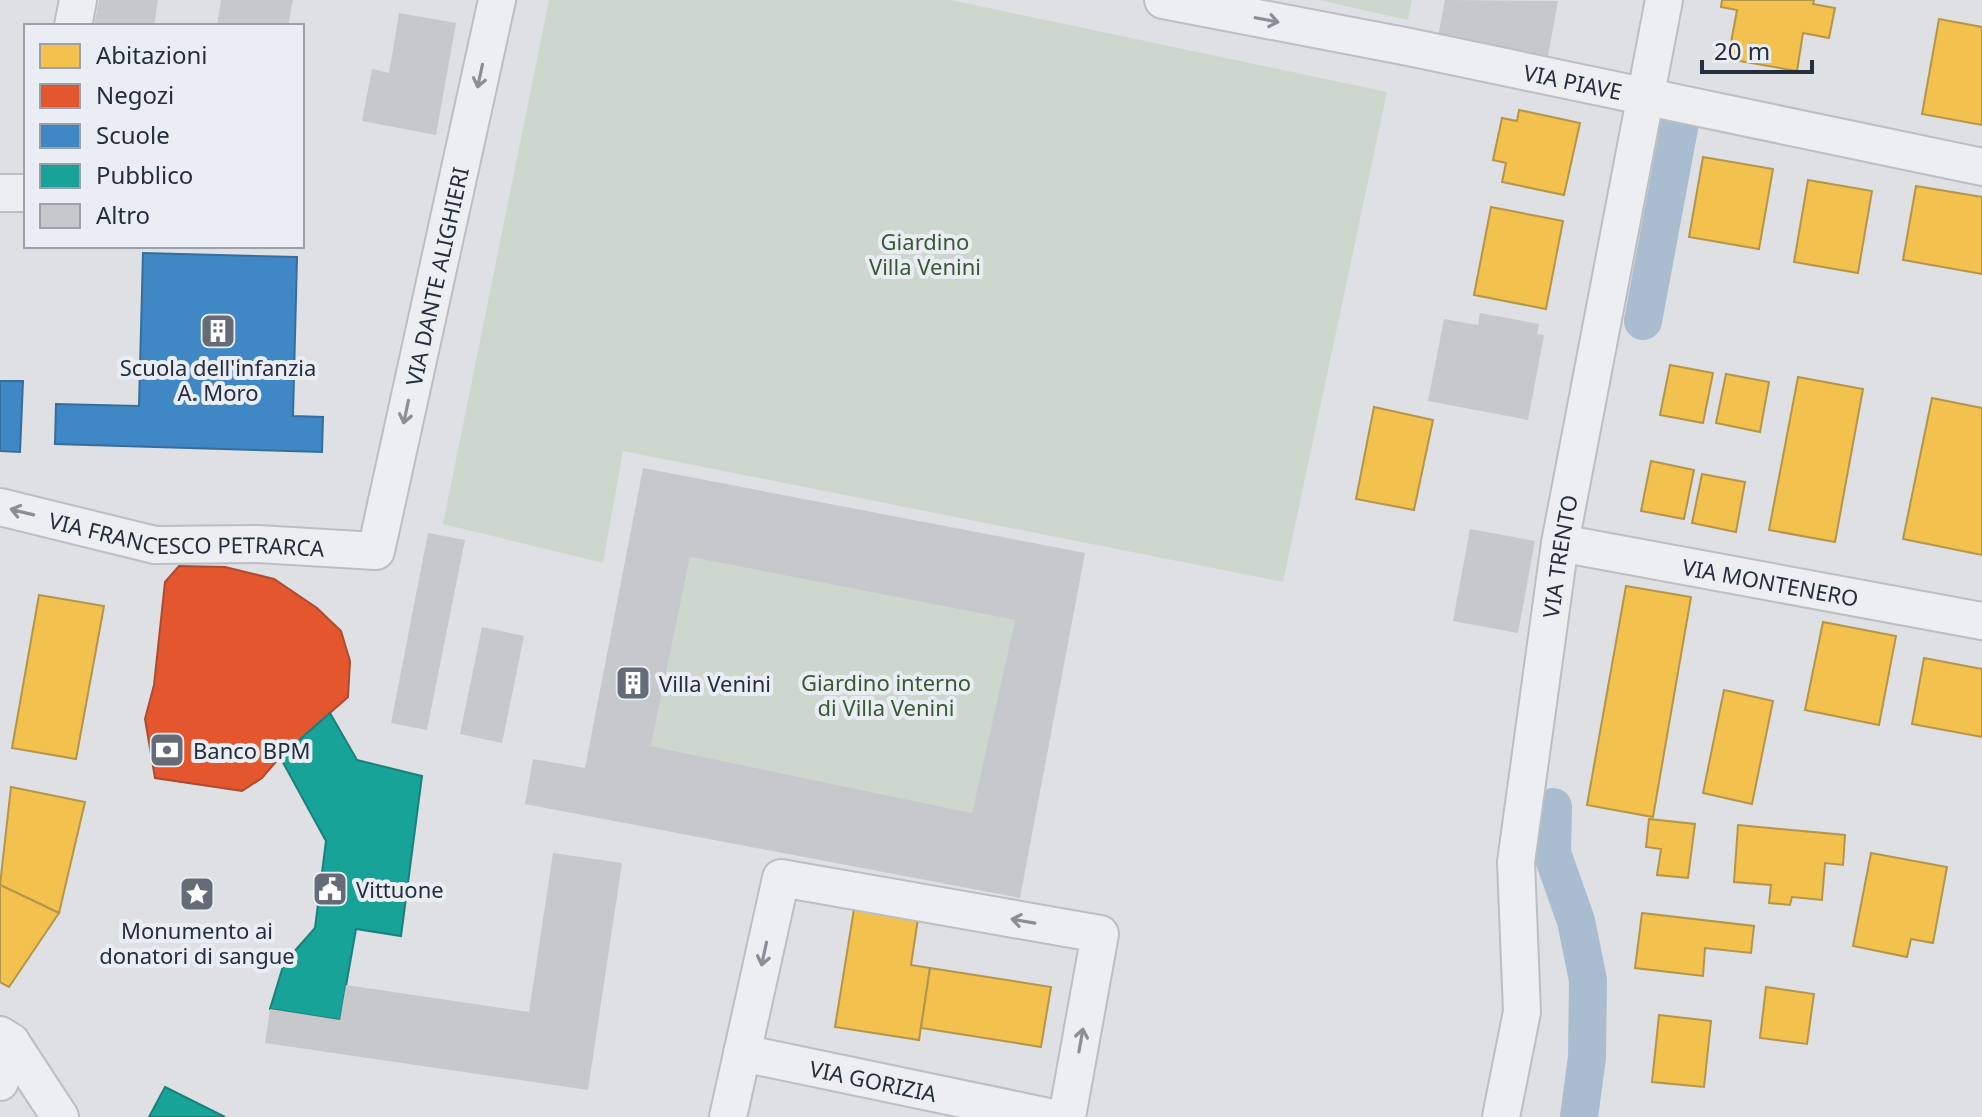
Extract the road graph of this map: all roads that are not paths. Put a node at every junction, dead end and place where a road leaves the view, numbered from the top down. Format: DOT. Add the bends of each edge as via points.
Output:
graph roads {
  1 [pos="78,0"];
  2 [pos="497,0"];
  3 [pos="1163,0"];
  4 [pos="1664,0"];
  5 [pos="73,24"];
  6 [pos="1645,96"];
  7 [pos="1982,167"];
  8 [pos="0,193"];
  9 [pos="24,193"];
  10 [pos="0,507"];
  11 [pos="1560,543"];
  12 [pos="376,551"];
  13 [pos="1982,621"];
  14 [pos="5,1038"];
  15 [pos="742,1053"];
  16 [pos="0,1082"];
  17 [pos="60,1117"];
  18 [pos="728,1117"];
  19 [pos="1049,1117"];
  20 [pos="1067,1117"];
  21 [pos="1501,1117"];
  1 -- 5 [label="street"];
  2 -- 12 [label="street, VIA DANTE ALIGHIERI, one-way"];
  3 -- 6 [label="street, VIA PIAVE, one-way"];
  4 -- 6 [label="street, VIA TRENTO"];
  6 -- 7 [label="street, VIA PIAVE"];
  6 -- 11 [label="street, VIA TRENTO"];
  8 -- 9 [label="street"];
  12 -- 10 [label="street, VIA FRANCESCO PETRARCA, one-way" via="155,545"];
  11 -- 13 [label="street, VIA MONTENERO"];
  11 -- 21 [label="street, VIA TRENTO" via="1516,862 1522,1012"];
  14 -- 16 [label="street"];
  14 -- 17 [label="street"];
  15 -- 18 [label="street"];
  15 -- 19 [label="street, VIA GORIZIA"];
  20 -- 15 [label="street, one-way" via="1100,934 781,878"];
}
